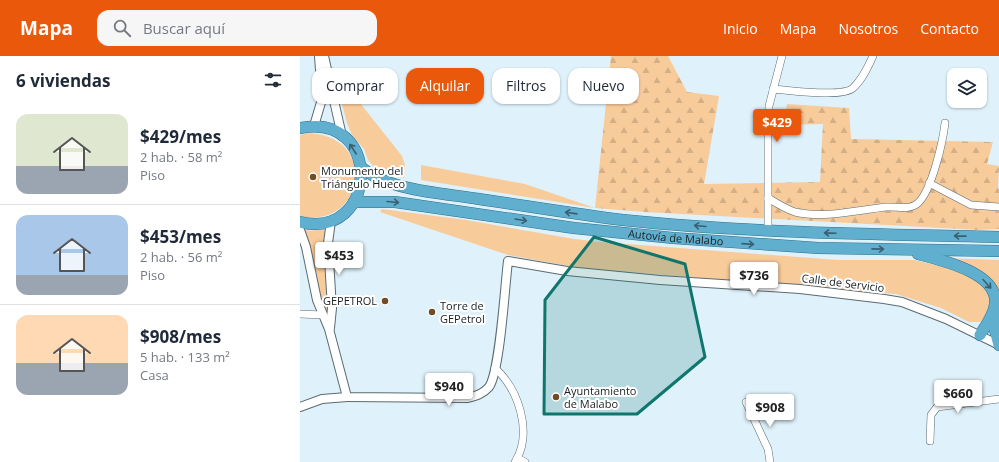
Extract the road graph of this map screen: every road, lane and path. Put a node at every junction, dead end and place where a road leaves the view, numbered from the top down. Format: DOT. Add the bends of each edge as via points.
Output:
graph roads {
  1 [pos="319,56"];
  2 [pos="324,56"];
  3 [pos="782,56"];
  4 [pos="873,56"];
  5 [pos="773,89"];
  6 [pos="945,123"];
  7 [pos="314,126"];
  8 [pos="300,128"];
  9 [pos="342,136"];
  10 [pos="361,167"];
  11 [pos="929,182"];
  12 [pos="768,198"];
  13 [pos="354,202"];
  14 [pos="999,207"];
  15 [pos="331,220"];
  16 [pos="300,222"];
  17 [pos="300,230"];
  18 [pos="768,230"];
  19 [pos="999,237"];
  20 [pos="900,250"];
  21 [pos="999,252"];
  22 [pos="300,314"];
  23 [pos="323,315"];
  24 [pos="999,317"];
  25 [pos="329,329"];
  26 [pos="980,335"];
  27 [pos="999,345"];
  28 [pos="495,368"];
  29 [pos="347,397"];
  30 [pos="999,399"];
  31 [pos="746,402"];
  32 [pos="300,407"];
  33 [pos="930,441"];
  34 [pos="516,460"];
  35 [pos="525,462"];
  36 [pos="770,462"];
  1 -- 7 [label="street" via="322,99"];
  2 -- 9 [label="street"];
  3 -- 5 [label="street"];
  4 -- 5 [label="street" via="860,80 852,89 846,91 817,93"];
  5 -- 12 [label="street" via="768,128"];
  6 -- 11 [label="street" via="943,140"];
  7 -- 8 [label="highway"];
  7 -- 9 [label="highway" via="329,129"];
  10 -- 9 [label="highway, one-way" via="353,146"];
  10 -- 13 [label="highway" via="360,189"];
  18 -- 10 [label="highway, Autovía de Malabo, one-way" via="624,220 528,207 410,187 376,177"];
  11 -- 12 [label="street" via="920,202 913,207 904,208 889,207 852,213 795,212"];
  11 -- 14 [label="street" via="971,205"];
  12 -- 18 [label="street"];
  13 -- 15 [label="highway" via="344,213"];
  13 -- 20 [label="highway, Autovía de Malabo, one-way" via="395,202 624,234 818,248"];
  15 -- 16 [label="highway" via="316,224"];
  15 -- 25 [label="street" via="328,243 332,308"];
  17 -- 23 [label="street" via="306,246 313,286"];
  19 -- 18 [label="highway, Autovía de Malabo, one-way"];
  20 -- 21 [label="highway, Autovía de Malabo"];
  20 -- 26 [label="highway, one-way" via="956,265 990,285 994,293 995,306"];
  22 -- 23 [label="street"];
  23 -- 25 [label="street"];
  24 -- 27 [label="highway" via="995,330"];
  25 -- 29 [label="street"];
  26 -- 27 [label="street, Calle de Servicio"];
  26 -- 28 [label="street, Calle de Servicio" via="930,312 902,302 884,299 800,289 567,271 508,261"];
  28 -- 29 [label="street" via="490,386 481,394 474,396"];
  28 -- 34 [label="street" via="509,382 517,401 524,437 523,447"];
  29 -- 32 [label="street" via="322,400"];
  30 -- 33 [label="street" via="937,407 931,415"];
  31 -- 36 [label="street" via="768,449"];
  34 -- 35 [label="street"];
}
